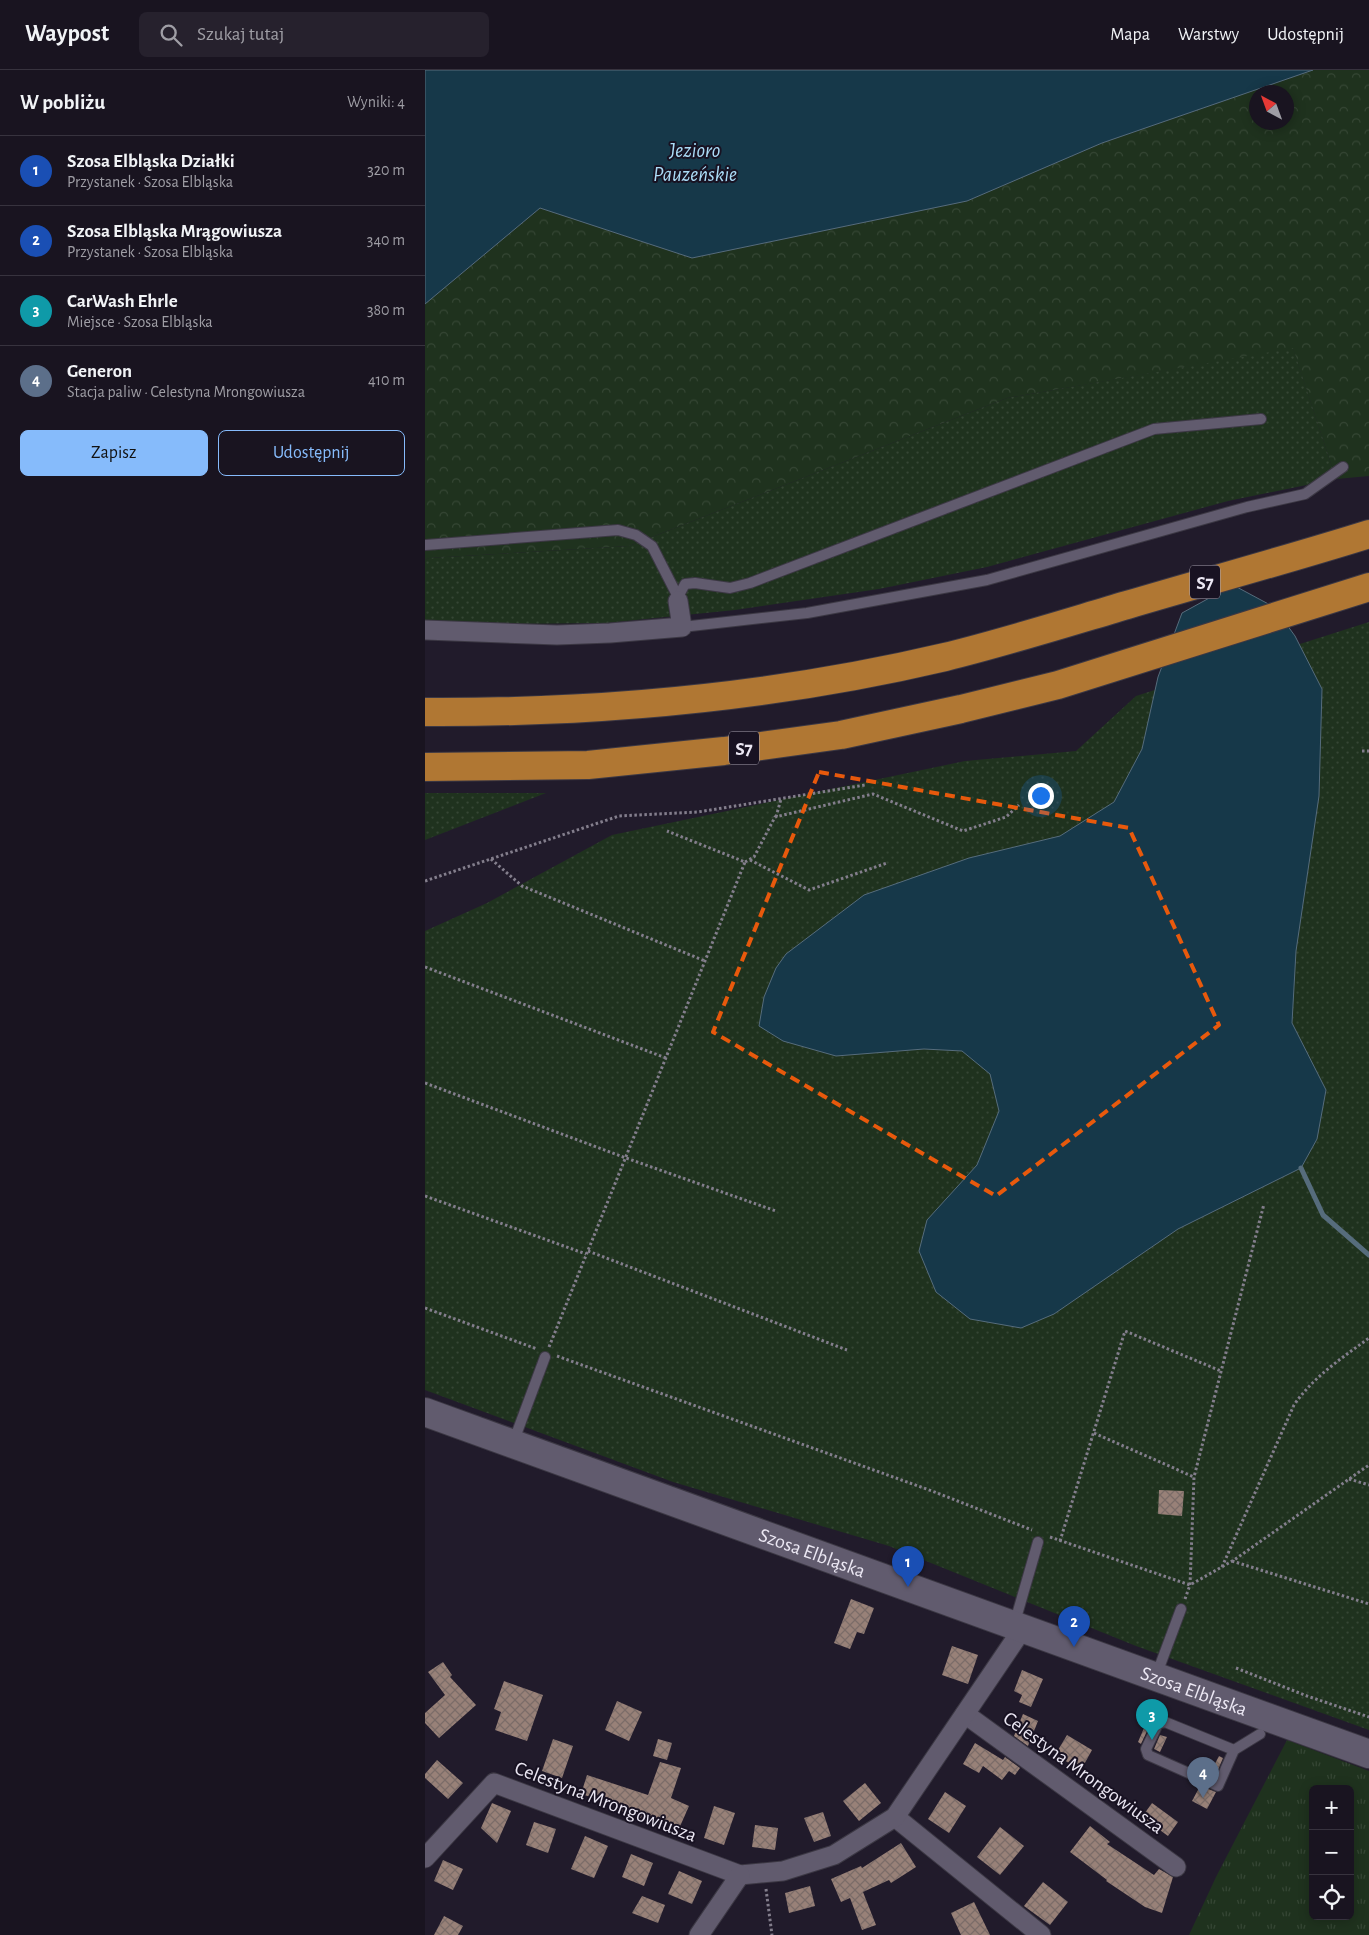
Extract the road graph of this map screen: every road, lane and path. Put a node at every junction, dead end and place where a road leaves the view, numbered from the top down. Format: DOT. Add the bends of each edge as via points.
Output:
graph roads {
  1 [pos="1261,419"];
  2 [pos="1343,467"];
  3 [pos="1366,535"];
  4 [pos="425,545"];
  5 [pos="1366,588"];
  6 [pos="678,599"];
  7 [pos="682,627"];
  8 [pos="425,630"];
  9 [pos="425,712"];
  10 [pos="1362,751"];
  11 [pos="1369,751"];
  12 [pos="425,767"];
  13 [pos="865,785"];
  14 [pos="781,798"];
  15 [pos="1019,805"];
  16 [pos="776,817"];
  17 [pos="667,831"];
  18 [pos="491,858"];
  19 [pos="749,860"];
  20 [pos="745,862"];
  21 [pos="887,863"];
  22 [pos="425,880"];
  23 [pos="705,961"];
  24 [pos="425,967"];
  25 [pos="666,1058"];
  26 [pos="425,1083"];
  27 [pos="626,1158"];
  28 [pos="425,1196"];
  29 [pos="1265,1204"];
  30 [pos="776,1211"];
  31 [pos="587,1253"];
  32 [pos="425,1308"];
  33 [pos="1369,1338"];
  34 [pos="847,1350"];
  35 [pos="546,1354"];
  36 [pos="1222,1371"];
  37 [pos="425,1412"];
  38 [pos="1094,1433"];
  39 [pos="513,1444"];
  40 [pos="1369,1465"];
  41 [pos="1194,1477"];
  42 [pos="1349,1479"];
  43 [pos="1369,1485"];
  44 [pos="1032,1530"];
  45 [pos="1047,1536"];
  46 [pos="1060,1541"];
  47 [pos="1038,1542"];
  48 [pos="1233,1561"];
  49 [pos="1222,1567"];
  50 [pos="1190,1585"];
  51 [pos="1369,1604"];
  52 [pos="1181,1609"];
  53 [pos="1017,1627"];
  54 [pos="1236,1668"];
  55 [pos="1156,1677"];
  56 [pos="965,1714"];
  57 [pos="1369,1717"];
  58 [pos="1260,1734"];
  59 [pos="1234,1750"];
  60 [pos="1369,1754"];
  61 [pos="895,1817"];
  62 [pos="425,1858"];
  63 [pos="1176,1867"];
  64 [pos="764,1873"];
  65 [pos="740,1875"];
  66 [pos="699,1935"];
  67 [pos="772,1935"];
  68 [pos="1041,1935"];
  1 -- 6 [label="lane" via="1154,429 750,583 730,588 685,584"];
  2 -- 7 [label="lane" via="1305,494 1247,506 987,580 807,613"];
  3 -- 9 [label="highway, S7" via="935,659 828,680 592,708"];
  4 -- 6 [label="lane" via="618,530 636,535 652,546"];
  5 -- 12 [label="highway, S7" via="1058,685 841,734 724,751 588,765"];
  6 -- 7 [label="street"];
  7 -- 8 [label="street" via="610,634"];
  10 -- 11 [label="path"];
  13 -- 14 [label="path"];
  14 -- 16 [label="path"];
  14 -- 18 [label="path" via="698,812 619,816"];
  15 -- 16 [label="path" via="1006,817 963,831 873,794"];
  16 -- 19 [label="path" via="754,857"];
  17 -- 20 [label="path"];
  18 -- 22 [label="path"];
  18 -- 23 [label="path" via="522,886"];
  19 -- 20 [label="path"];
  19 -- 21 [label="path" via="809,890"];
  20 -- 23 [label="path"];
  23 -- 25 [label="path"];
  24 -- 25 [label="path"];
  25 -- 27 [label="path"];
  26 -- 27 [label="path"];
  27 -- 30 [label="path"];
  27 -- 31 [label="path"];
  28 -- 31 [label="path"];
  29 -- 36 [label="path"];
  31 -- 34 [label="path"];
  31 -- 35 [label="path"];
  32 -- 35 [label="path"];
  33 -- 49 [label="path" via="1301,1395"];
  35 -- 39 [label="lane"];
  35 -- 44 [label="path" via="922,1487"];
  36 -- 38 [label="path" via="1125,1331"];
  36 -- 41 [label="path"];
  37 -- 39 [label="main road, Szosa Elbląska"];
  38 -- 41 [label="path"];
  38 -- 46 [label="path"];
  39 -- 53 [label="main road, Szosa Elbląska"];
  40 -- 42 [label="path"];
  41 -- 50 [label="path"];
  42 -- 43 [label="path"];
  42 -- 48 [label="path"];
  45 -- 46 [label="path"];
  46 -- 50 [label="path"];
  47 -- 53 [label="lane"];
  48 -- 49 [label="path"];
  48 -- 51 [label="path"];
  49 -- 50 [label="path"];
  52 -- 55 [label="lane"];
  53 -- 55 [label="main road, Szosa Elbląska"];
  53 -- 56 [label="street, Celestyna Mrongowiusza" via="1017,1637"];
  54 -- 57 [label="path"];
  55 -- 60 [label="main road, Szosa Elbląska"];
  56 -- 61 [label="street, Celestyna Mrongowiusza"];
  56 -- 63 [label="street, Celestyna Mrongowiusza"];
  58 -- 59 [label="lane"];
  59 -- 59 [label="lane" via="1165,1722 1158,1724 1146,1749 1148,1755 1218,1786"];
  61 -- 64 [label="street, Celestyna Mrongowiusza" via="834,1855 783,1871"];
  61 -- 68 [label="street"];
  62 -- 65 [label="street, Celestyna Mrongowiusza" via="494,1783"];
  64 -- 65 [label="street, Celestyna Mrongowiusza"];
  64 -- 67 [label="path"];
  65 -- 66 [label="street"];
}
